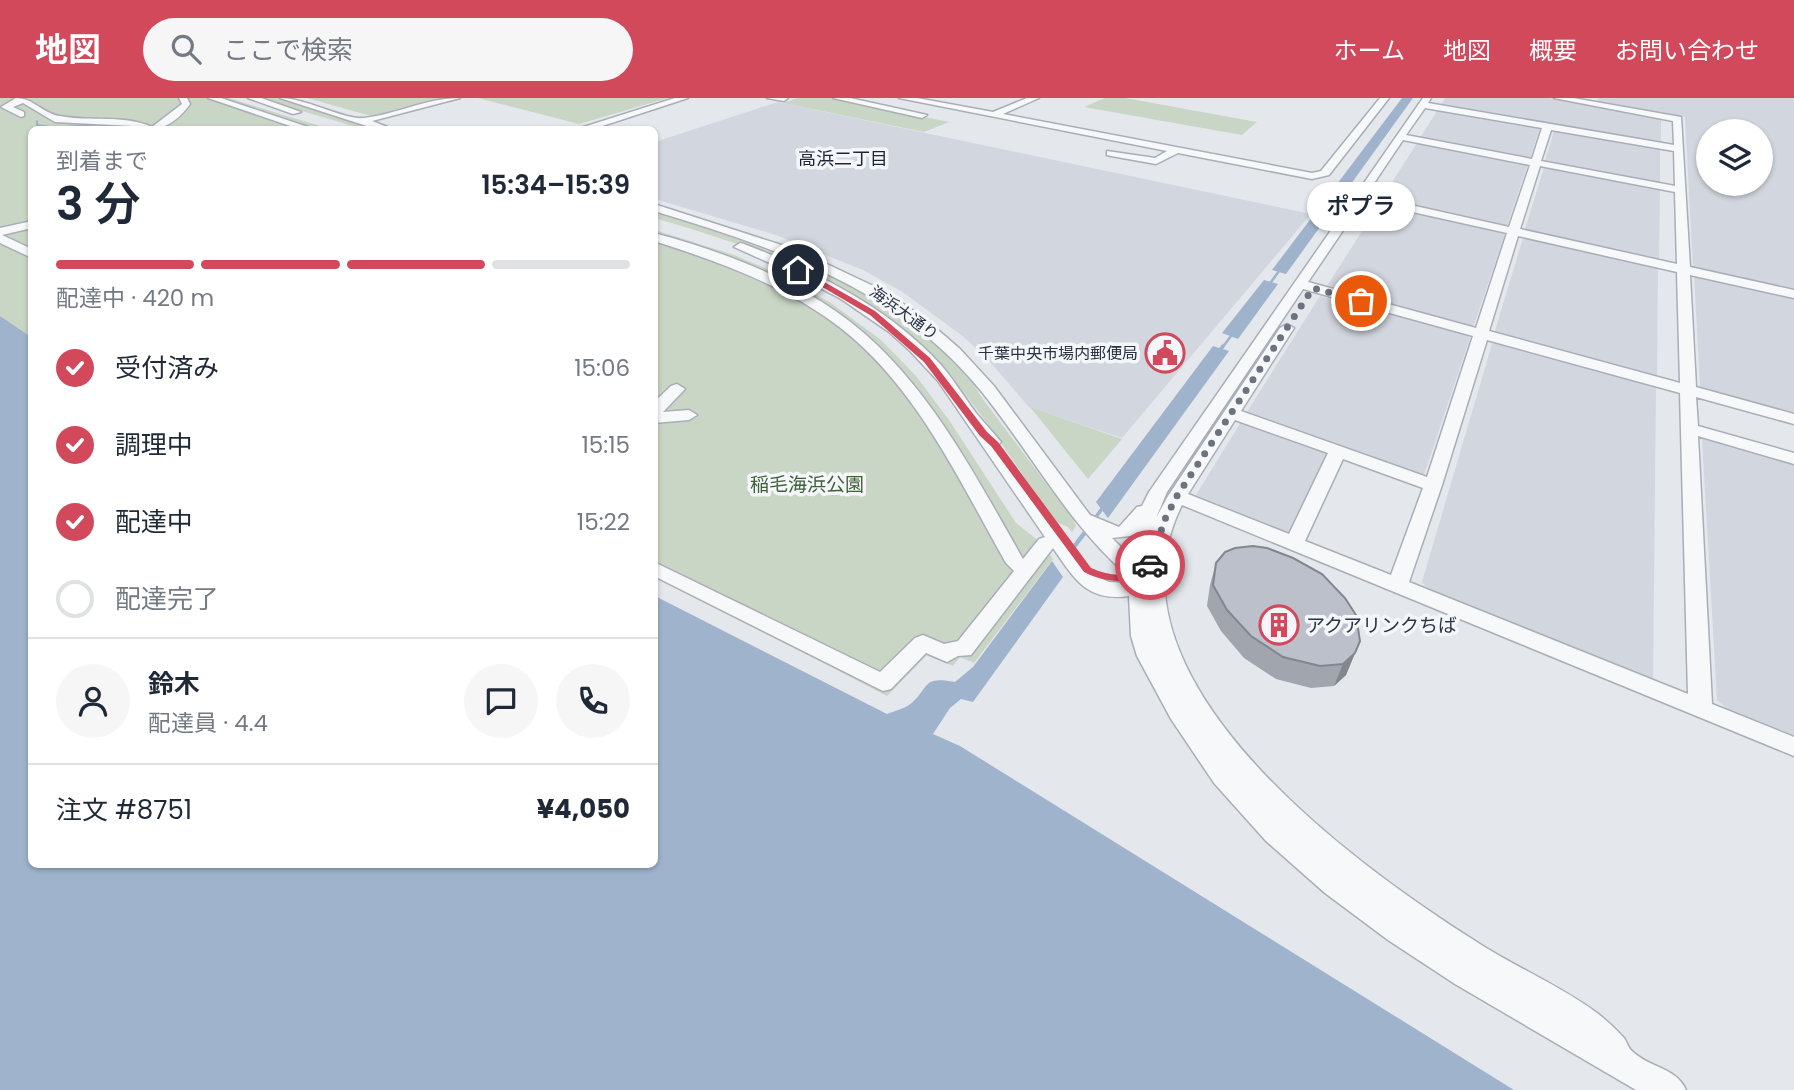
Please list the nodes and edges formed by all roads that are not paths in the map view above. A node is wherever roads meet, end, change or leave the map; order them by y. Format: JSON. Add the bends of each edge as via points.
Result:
{"nodes":[{"id":1,"x":183,"y":98,"type":"edge"},
{"id":2,"x":212,"y":98,"type":"edge"},
{"id":3,"x":252,"y":98,"type":"edge"},
{"id":4,"x":284,"y":98,"type":"edge"},
{"id":5,"x":456,"y":98,"type":"edge"},
{"id":6,"x":684,"y":98,"type":"edge"},
{"id":7,"x":692,"y":98,"type":"edge"},
{"id":8,"x":771,"y":98,"type":"edge"},
{"id":9,"x":784,"y":98,"type":"edge"},
{"id":10,"x":837,"y":98,"type":"edge"},
{"id":11,"x":904,"y":98,"type":"edge"},
{"id":12,"x":1035,"y":98,"type":"edge"},
{"id":13,"x":1376,"y":98,"type":"edge"},
{"id":14,"x":1385,"y":98,"type":"edge"},
{"id":15,"x":1558,"y":98,"type":"edge"},
{"id":16,"x":22,"y":99,"type":"edge"},
{"id":17,"x":1589,"y":100,"type":"edge"},
{"id":18,"x":1430,"y":102,"type":"edge"},
{"id":19,"x":2,"y":107,"type":"edge"},
{"id":20,"x":21,"y":114,"type":"dead end"},
{"id":21,"x":994,"y":115,"type":"junction"},
{"id":22,"x":932,"y":117,"type":"dead end"},
{"id":23,"x":170,"y":120,"type":"junction"},
{"id":24,"x":362,"y":121,"type":"junction"},
{"id":25,"x":135,"y":123,"type":"junction"},
{"id":26,"x":143,"y":126,"type":"edge"},
{"id":27,"x":160,"y":126,"type":"edge"},
{"id":28,"x":300,"y":126,"type":"edge"},
{"id":29,"x":342,"y":126,"type":"edge"},
{"id":30,"x":378,"y":126,"type":"edge"},
{"id":31,"x":591,"y":126,"type":"edge"},
{"id":32,"x":600,"y":126,"type":"edge"},
{"id":33,"x":1547,"y":127,"type":"junction"},
{"id":34,"x":1406,"y":138,"type":"junction"},
{"id":35,"x":1678,"y":149,"type":"junction"},
{"id":36,"x":1096,"y":150,"type":"dead end"},
{"id":37,"x":1175,"y":151,"type":"junction"},
{"id":38,"x":1536,"y":162,"type":"junction"},
{"id":39,"x":1319,"y":174,"type":"junction"},
{"id":40,"x":1681,"y":190,"type":"junction"},
{"id":41,"x":1366,"y":198,"type":"junction"},
{"id":42,"x":658,"y":208,"type":"edge"},
{"id":43,"x":658,"y":221,"type":"edge"},
{"id":44,"x":28,"y":225,"type":"edge"},
{"id":45,"x":1514,"y":231,"type":"junction"},
{"id":46,"x":0,"y":232,"type":"edge"},
{"id":47,"x":0,"y":238,"type":"edge"},
{"id":48,"x":658,"y":238,"type":"edge"},
{"id":49,"x":28,"y":252,"type":"edge"},
{"id":50,"x":1684,"y":269,"type":"junction"},
{"id":51,"x":1307,"y":286,"type":"junction"},
{"id":52,"x":1794,"y":294,"type":"edge"},
{"id":53,"x":1482,"y":334,"type":"junction"},
{"id":54,"x":677,"y":389,"type":"dead end"},
{"id":55,"x":1687,"y":390,"type":"junction"},
{"id":56,"x":658,"y":408,"type":"edge"},
{"id":57,"x":1231,"y":413,"type":"junction"},
{"id":58,"x":689,"y":415,"type":"dead end"},
{"id":59,"x":658,"y":418,"type":"edge"},
{"id":60,"x":1794,"y":419,"type":"edge"},
{"id":61,"x":1688,"y":428,"type":"junction"},
{"id":62,"x":983,"y":434,"type":"junction"},
{"id":63,"x":1339,"y":451,"type":"junction"},
{"id":64,"x":1794,"y":458,"type":"edge"},
{"id":65,"x":1433,"y":485,"type":"junction"},
{"id":66,"x":1177,"y":496,"type":"junction"},
{"id":67,"x":1152,"y":506,"type":"junction"},
{"id":68,"x":1082,"y":516,"type":"junction"},
{"id":69,"x":1046,"y":543,"type":"dead end"},
{"id":70,"x":1294,"y":544,"type":"junction"},
{"id":71,"x":1026,"y":569,"type":"junction"},
{"id":72,"x":658,"y":570,"type":"edge"},
{"id":73,"x":1147,"y":578,"type":"junction"},
{"id":74,"x":1397,"y":586,"type":"junction"},
{"id":75,"x":1111,"y":590,"type":"junction"},
{"id":76,"x":1142,"y":615,"type":"junction"},
{"id":77,"x":1700,"y":708,"type":"junction"},
{"id":78,"x":1794,"y":747,"type":"edge"},
{"id":79,"x":1634,"y":1070,"type":"junction"},
{"id":80,"x":1669,"y":1090,"type":"edge"}],
"edges":[{"from":1,"to":23,"type":"street","via":[[186,104]]},
{"from":2,"to":28,"type":"street"},
{"from":3,"to":29,"type":"street"},
{"from":4,"to":24,"type":"street"},
{"from":5,"to":24,"type":"street"},
{"from":6,"to":31,"type":"street"},
{"from":7,"to":32,"type":"street"},
{"from":8,"to":9,"type":"street"},
{"from":10,"to":22,"type":"street"},
{"from":11,"to":21,"type":"street"},
{"from":12,"to":21,"type":"street"},
{"from":13,"to":39,"type":"street","via":[[1315,172]]},
{"from":14,"to":39,"type":"street","via":[[1325,173]]},
{"from":15,"to":17,"type":"street"},
{"from":16,"to":19,"type":"street"},
{"from":16,"to":25,"type":"street","via":[[55,119]]},
{"from":17,"to":35,"type":"street","via":[[1677,118]]},
{"from":18,"to":33,"type":"street"},
{"from":18,"to":34,"type":"street"},
{"from":19,"to":20,"type":"street"},
{"from":21,"to":37,"type":"street"},
{"from":23,"to":25,"type":"street"},
{"from":23,"to":27,"type":"street"},
{"from":24,"to":30,"type":"street"},
{"from":25,"to":26,"type":"street"},
{"from":33,"to":35,"type":"street"},
{"from":33,"to":38,"type":"street"},
{"from":34,"to":38,"type":"street"},
{"from":34,"to":41,"type":"street"},
{"from":35,"to":40,"type":"street"},
{"from":36,"to":37,"type":"street","via":[[1156,162]]},
{"from":37,"to":39,"type":"street"},
{"from":38,"to":40,"type":"street"},
{"from":38,"to":45,"type":"street"},
{"from":40,"to":50,"type":"street"},
{"from":41,"to":45,"type":"street"},
{"from":41,"to":51,"type":"street"},
{"from":42,"to":68,"type":"street","name":"海浜大通り","via":[[810,258],[909,313],[974,371]]},
{"from":43,"to":62,"type":"street","name":"海浜大通り","via":[[798,270],[864,308],[927,360]]},
{"from":44,"to":46,"type":"street"},
{"from":45,"to":50,"type":"street"},
{"from":45,"to":53,"type":"street"},
{"from":47,"to":49,"type":"street"},
{"from":48,"to":71,"type":"street","via":[[782,285],[869,345],[906,386],[1016,563]]},
{"from":50,"to":52,"type":"street"},
{"from":50,"to":55,"type":"street"},
{"from":51,"to":53,"type":"street"},
{"from":51,"to":57,"type":"street"},
{"from":51,"to":67,"type":"street"},
{"from":53,"to":55,"type":"street"},
{"from":53,"to":65,"type":"street"},
{"from":54,"to":56,"type":"street"},
{"from":55,"to":60,"type":"street"},
{"from":55,"to":61,"type":"street"},
{"from":57,"to":63,"type":"street"},
{"from":57,"to":66,"type":"street"},
{"from":58,"to":59,"type":"street"},
{"from":61,"to":64,"type":"street"},
{"from":61,"to":77,"type":"street"},
{"from":62,"to":73,"type":"street","via":[[1087,570],[1108,578]]},
{"from":62,"to":75,"type":"street","via":[[1080,573],[1094,585]]},
{"from":63,"to":65,"type":"street"},
{"from":63,"to":70,"type":"street"},
{"from":65,"to":74,"type":"street"},
{"from":66,"to":70,"type":"street"},
{"from":66,"to":73,"type":"street","via":[[1163,523]]},
{"from":67,"to":68,"type":"street","via":[[1133,529],[1119,533],[1104,531]]},
{"from":67,"to":73,"type":"street","via":[[1136,564]]},
{"from":68,"to":73,"type":"street","name":"海浜大通り","via":[[1112,552]]},
{"from":69,"to":71,"type":"street"},
{"from":70,"to":74,"type":"street"},
{"from":71,"to":72,"type":"street","via":[[963,650],[954,647],[947,654],[923,643],[883,683]]},
{"from":73,"to":75,"type":"street"},
{"from":73,"to":76,"type":"street"},
{"from":73,"to":79,"type":"street","via":[[1160,629],[1191,700],[1260,784],[1345,865],[1386,897],[1586,1024]]},
{"from":74,"to":77,"type":"street"},
{"from":75,"to":76,"type":"street"},
{"from":76,"to":79,"type":"street","via":[[1142,636],[1150,659],[1190,732],[1232,787],[1294,847],[1435,957]]},
{"from":77,"to":78,"type":"street"},
{"from":79,"to":80,"type":"street"}]}
